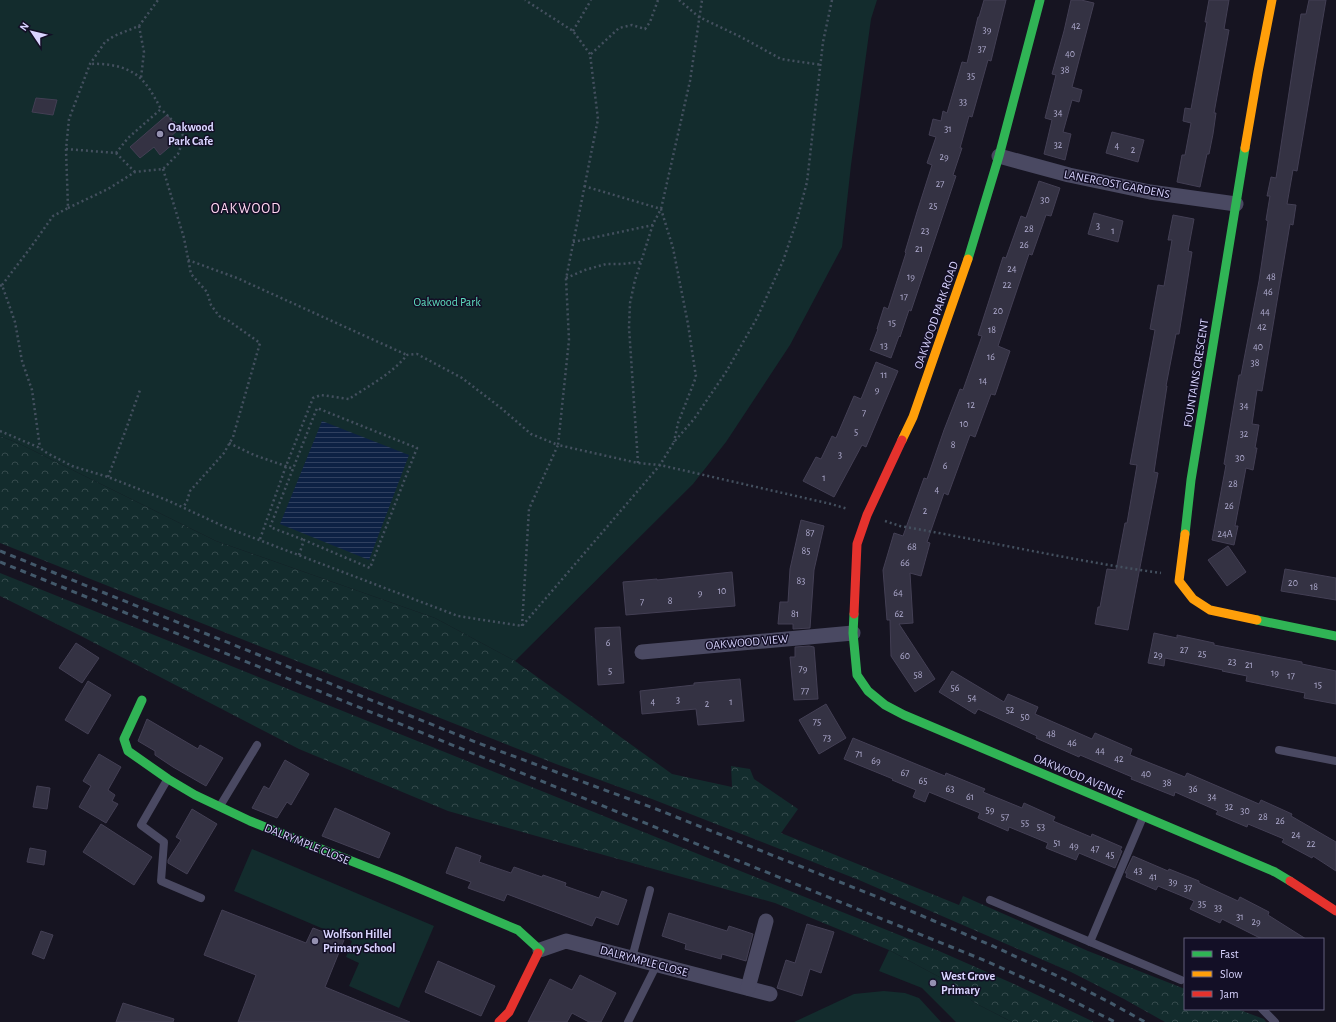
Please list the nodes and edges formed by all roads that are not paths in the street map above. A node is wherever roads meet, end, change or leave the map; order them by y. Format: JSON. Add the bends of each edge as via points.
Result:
{"nodes":[{"id":1,"x":1040,"y":0,"type":"edge"},
{"id":2,"x":1272,"y":0,"type":"edge"},
{"id":3,"x":999,"y":156,"type":"junction"},
{"id":4,"x":1236,"y":204,"type":"junction"},
{"id":5,"x":853,"y":632,"type":"junction"},
{"id":6,"x":1336,"y":636,"type":"edge"},
{"id":7,"x":642,"y":652,"type":"dead end"},
{"id":8,"x":142,"y":700,"type":"dead end"},
{"id":9,"x":257,"y":746,"type":"dead end"},
{"id":10,"x":1279,"y":750,"type":"dead end"},
{"id":11,"x":1336,"y":760,"type":"edge"},
{"id":12,"x":168,"y":779,"type":"junction"},
{"id":13,"x":220,"y":807,"type":"junction"},
{"id":14,"x":1143,"y":816,"type":"junction"},
{"id":15,"x":650,"y":890,"type":"dead end"},
{"id":16,"x":201,"y":898,"type":"dead end"},
{"id":17,"x":990,"y":900,"type":"dead end"},
{"id":18,"x":1336,"y":911,"type":"edge"},
{"id":19,"x":766,"y":921,"type":"dead end"},
{"id":20,"x":1090,"y":942,"type":"junction"},
{"id":21,"x":540,"y":950,"type":"junction"},
{"id":22,"x":632,"y":958,"type":"junction"},
{"id":23,"x":657,"y":964,"type":"junction"},
{"id":24,"x":1181,"y":980,"type":"dead end"},
{"id":25,"x":748,"y":988,"type":"junction"},
{"id":26,"x":770,"y":994,"type":"dead end"},
{"id":27,"x":1263,"y":1010,"type":"edge"},
{"id":28,"x":498,"y":1022,"type":"edge"},
{"id":29,"x":628,"y":1022,"type":"edge"},
{"id":30,"x":1275,"y":1022,"type":"edge"}],
"edges":[{"from":1,"to":3,"type":"street","name":"OAKWOOD PARK ROAD"},
{"from":2,"to":4,"type":"street","name":"FOUNTAINS CRESCENT"},
{"from":3,"to":4,"type":"street","name":"LANERCOST GARDENS","via":[[1069,175],[1150,192]]},
{"from":3,"to":5,"type":"street","name":"OAKWOOD PARK ROAD","via":[[968,258],[913,417],[867,515],[857,544]]},
{"from":4,"to":6,"type":"street","name":"FOUNTAINS CRESCENT","via":[[1191,480],[1179,581],[1193,599],[1210,610]]},
{"from":5,"to":7,"type":"street","name":"OAKWOOD VIEW"},
{"from":5,"to":14,"type":"street","name":"OAKWOOD AVENUE","via":[[857,675],[868,691],[885,704],[931,727]]},
{"from":8,"to":12,"type":"street","name":"DALRYMPLE CLOSE","via":[[124,739],[128,751]]},
{"from":9,"to":13,"type":"lane"},
{"from":10,"to":11,"type":"lane"},
{"from":12,"to":13,"type":"street","name":"DALRYMPLE CLOSE"},
{"from":12,"to":16,"type":"lane","via":[[142,825],[164,842],[161,880]]},
{"from":13,"to":21,"type":"street","name":"DALRYMPLE CLOSE","via":[[518,930]]},
{"from":14,"to":18,"type":"street","name":"OAKWOOD AVENUE","via":[[1275,872]]},
{"from":14,"to":20,"type":"lane"},
{"from":15,"to":22,"type":"lane"},
{"from":17,"to":20,"type":"lane"},
{"from":19,"to":25,"type":"street"},
{"from":20,"to":24,"type":"lane"},
{"from":21,"to":22,"type":"street","name":"DALRYMPLE CLOSE","via":[[566,941]]},
{"from":21,"to":28,"type":"street","via":[[509,1012]]},
{"from":22,"to":23,"type":"street","name":"DALRYMPLE CLOSE"},
{"from":23,"to":25,"type":"street","name":"DALRYMPLE CLOSE"},
{"from":23,"to":29,"type":"lane"},
{"from":25,"to":26,"type":"street","name":"DALRYMPLE CLOSE"},
{"from":27,"to":30,"type":"lane"}]}
